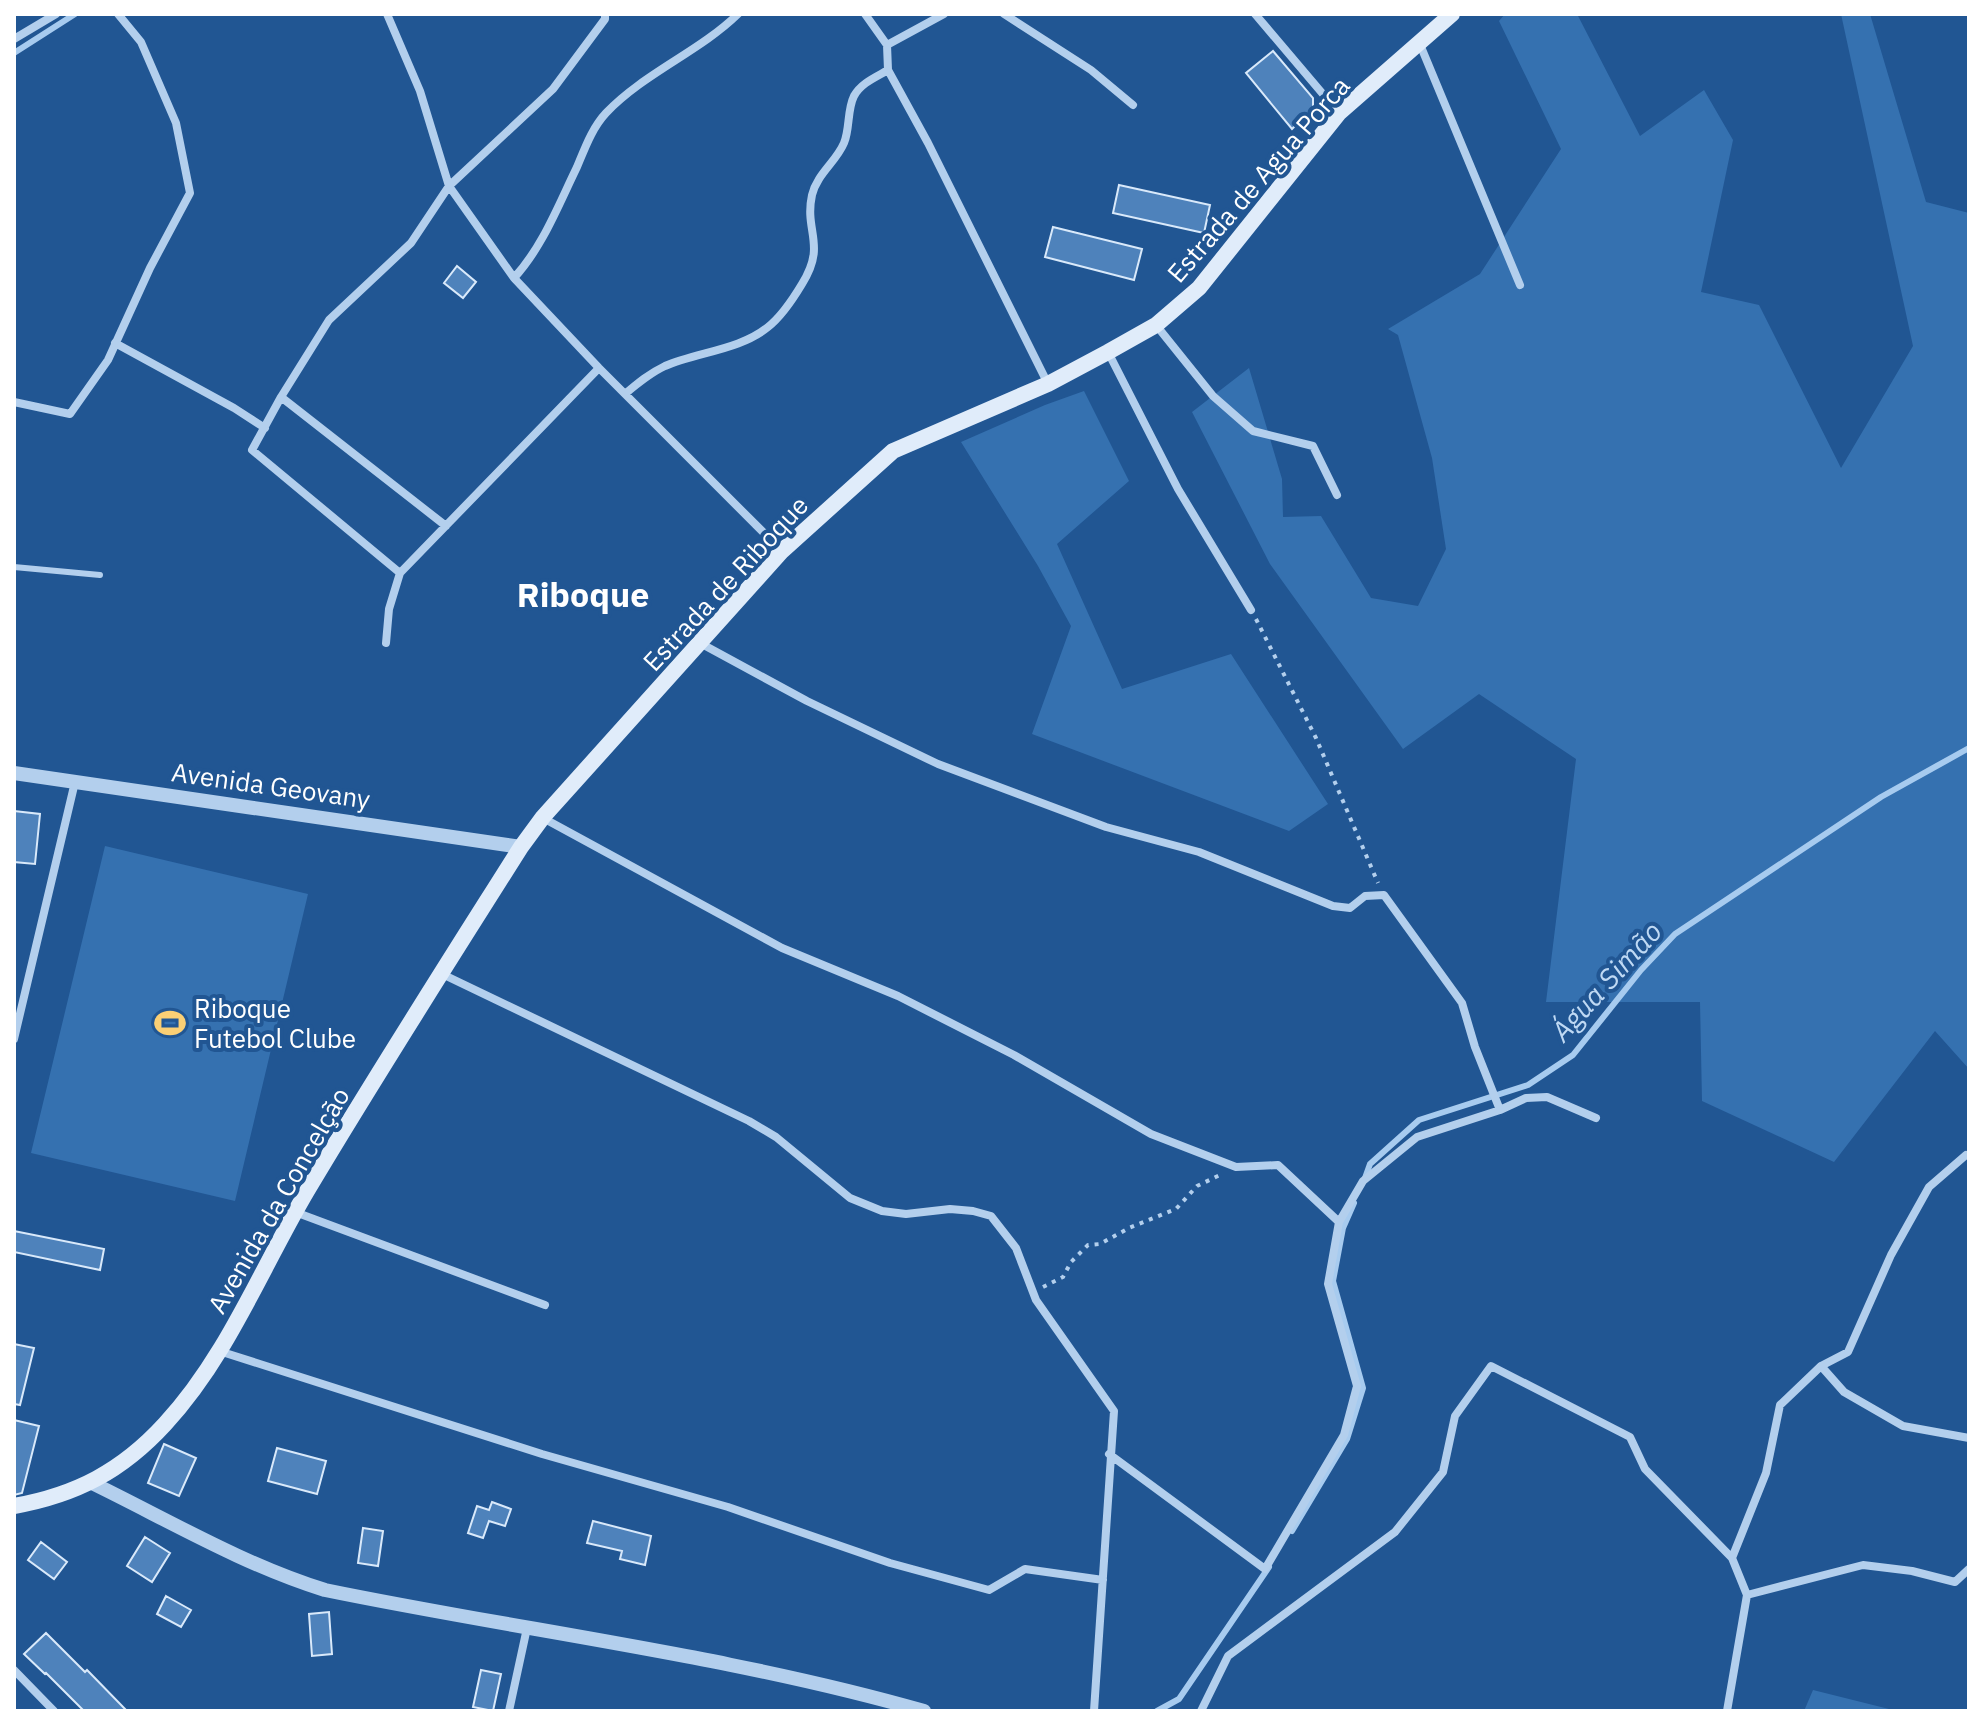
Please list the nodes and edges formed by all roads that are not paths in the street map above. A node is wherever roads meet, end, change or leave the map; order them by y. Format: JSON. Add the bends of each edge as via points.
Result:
{"nodes":[{"id":1,"x":56,"y":14,"type":"edge"},
{"id":2,"x":118,"y":14,"type":"edge"},
{"id":3,"x":387,"y":14,"type":"edge"},
{"id":4,"x":605,"y":14,"type":"edge"},
{"id":5,"x":738,"y":14,"type":"edge"},
{"id":6,"x":865,"y":14,"type":"edge"},
{"id":7,"x":944,"y":14,"type":"edge"},
{"id":8,"x":1004,"y":14,"type":"edge"},
{"id":9,"x":1255,"y":14,"type":"edge"},
{"id":10,"x":1452,"y":14,"type":"edge"},
{"id":11,"x":14,"y":39,"type":"edge"},
{"id":12,"x":1419,"y":42,"type":"junction"},
{"id":13,"x":887,"y":45,"type":"junction"},
{"id":14,"x":888,"y":70,"type":"junction"},
{"id":15,"x":1133,"y":105,"type":"dead end"},
{"id":16,"x":1339,"y":113,"type":"junction"},
{"id":17,"x":449,"y":186,"type":"junction"},
{"id":18,"x":514,"y":278,"type":"junction"},
{"id":19,"x":1520,"y":285,"type":"dead end"},
{"id":20,"x":1156,"y":325,"type":"junction"},
{"id":21,"x":115,"y":343,"type":"junction"},
{"id":22,"x":1108,"y":352,"type":"junction"},
{"id":23,"x":599,"y":368,"type":"junction"},
{"id":24,"x":1048,"y":384,"type":"junction"},
{"id":25,"x":625,"y":394,"type":"junction"},
{"id":26,"x":281,"y":397,"type":"junction"},
{"id":27,"x":14,"y":402,"type":"edge"},
{"id":28,"x":265,"y":428,"type":"junction"},
{"id":29,"x":1337,"y":495,"type":"dead end"},
{"id":30,"x":446,"y":526,"type":"junction"},
{"id":31,"x":782,"y":551,"type":"junction"},
{"id":32,"x":14,"y":567,"type":"edge"},
{"id":33,"x":400,"y":573,"type":"junction"},
{"id":34,"x":100,"y":575,"type":"dead end"},
{"id":35,"x":1251,"y":610,"type":"road end"},
{"id":36,"x":699,"y":642,"type":"junction"},
{"id":37,"x":386,"y":643,"type":"dead end"},
{"id":38,"x":14,"y":773,"type":"edge"},
{"id":39,"x":76,"y":781,"type":"junction"},
{"id":40,"x":543,"y":817,"type":"junction"},
{"id":41,"x":521,"y":847,"type":"junction"},
{"id":42,"x":441,"y":973,"type":"junction"},
{"id":43,"x":14,"y":1039,"type":"edge"},
{"id":44,"x":1500,"y":1110,"type":"junction"},
{"id":45,"x":1596,"y":1118,"type":"dead end"},
{"id":46,"x":1966,"y":1155,"type":"dead end"},
{"id":47,"x":295,"y":1212,"type":"junction"},
{"id":48,"x":1339,"y":1222,"type":"junction"},
{"id":49,"x":545,"y":1305,"type":"dead end"},
{"id":50,"x":219,"y":1351,"type":"junction"},
{"id":51,"x":1821,"y":1366,"type":"junction"},
{"id":52,"x":1969,"y":1438,"type":"edge"},
{"id":53,"x":1109,"y":1454,"type":"junction"},
{"id":54,"x":92,"y":1483,"type":"junction"},
{"id":55,"x":14,"y":1506,"type":"edge"},
{"id":56,"x":1732,"y":1558,"type":"junction"},
{"id":57,"x":1969,"y":1569,"type":"edge"},
{"id":58,"x":1103,"y":1580,"type":"junction"},
{"id":59,"x":1747,"y":1595,"type":"junction"},
{"id":60,"x":527,"y":1628,"type":"junction"},
{"id":61,"x":14,"y":1670,"type":"edge"},
{"id":62,"x":54,"y":1711,"type":"edge"},
{"id":63,"x":509,"y":1711,"type":"edge"},
{"id":64,"x":924,"y":1711,"type":"edge"},
{"id":65,"x":1094,"y":1711,"type":"edge"},
{"id":66,"x":1201,"y":1711,"type":"edge"},
{"id":67,"x":1727,"y":1711,"type":"edge"}],
"edges":[{"from":1,"to":11,"type":"street"},
{"from":2,"to":21,"type":"street","via":[[141,42],[176,123],[190,193]]},
{"from":3,"to":17,"type":"street","via":[[420,91]]},
{"from":4,"to":17,"type":"street","via":[[553,89]]},
{"from":5,"to":18,"type":"street","via":[[606,113],[537,251]]},
{"from":6,"to":13,"type":"street"},
{"from":7,"to":13,"type":"street"},
{"from":8,"to":15,"type":"street","via":[[1091,70]]},
{"from":9,"to":16,"type":"street"},
{"from":10,"to":12,"type":"main road","name":"Estrada de Agua Porca"},
{"from":12,"to":16,"type":"main road","name":"Estrada de Agua Porca"},
{"from":12,"to":19,"type":"street"},
{"from":13,"to":14,"type":"street"},
{"from":14,"to":24,"type":"street"},
{"from":14,"to":25,"type":"street","via":[[862,85],[853,97],[846,139],[816,182],[812,266],[782,313],[751,337],[653,372]]},
{"from":16,"to":20,"type":"main road","name":"Estrada de Agua Porca","via":[[1199,288]]},
{"from":17,"to":18,"type":"street"},
{"from":17,"to":26,"type":"street","via":[[411,243],[329,320]]},
{"from":18,"to":23,"type":"street"},
{"from":20,"to":22,"type":"main road","name":"Estrada de Agua Porca"},
{"from":20,"to":29,"type":"street","via":[[1213,396],[1253,431],[1313,446]]},
{"from":21,"to":27,"type":"street","via":[[70,414]]},
{"from":21,"to":28,"type":"street"},
{"from":22,"to":24,"type":"main road","name":"Estrada de Agua Porca"},
{"from":22,"to":35,"type":"street","via":[[1178,489]]},
{"from":23,"to":25,"type":"street"},
{"from":23,"to":30,"type":"street"},
{"from":24,"to":31,"type":"main road","name":"Estrada de Riboque","via":[[893,451]]},
{"from":25,"to":31,"type":"street"},
{"from":26,"to":28,"type":"street"},
{"from":26,"to":30,"type":"street"},
{"from":28,"to":33,"type":"street","via":[[252,450]]},
{"from":30,"to":33,"type":"street"},
{"from":31,"to":36,"type":"main road","name":"Estrada de Riboque"},
{"from":32,"to":34,"type":"lane"},
{"from":33,"to":37,"type":"street"},
{"from":36,"to":40,"type":"main road","name":"Estrada de Riboque"},
{"from":36,"to":44,"type":"street","via":[[938,764],[1092,821],[1199,852],[1333,906],[1350,908],[1365,896],[1384,895],[1462,1003]]},
{"from":38,"to":39,"type":"street","name":"Avenida Geovany"},
{"from":39,"to":41,"type":"street","name":"Avenida Geovany"},
{"from":39,"to":43,"type":"street"},
{"from":40,"to":41,"type":"main road","name":"Estrada de Riboque"},
{"from":40,"to":48,"type":"street","via":[[782,948],[898,996],[1014,1055],[1151,1134],[1236,1167],[1278,1165]]},
{"from":41,"to":42,"type":"main road","name":"Avenida da Concelção"},
{"from":42,"to":47,"type":"main road","name":"Avenida da Concelção"},
{"from":42,"to":53,"type":"street","via":[[749,1121],[850,1198],[882,1211],[950,1209],[991,1216],[1016,1248],[1036,1300],[1114,1411]]},
{"from":44,"to":45,"type":"street","via":[[1526,1098],[1547,1097]]},
{"from":44,"to":48,"type":"street","via":[[1417,1137],[1363,1181]]},
{"from":46,"to":51,"type":"street","via":[[1929,1187],[1891,1255],[1848,1352]]},
{"from":47,"to":49,"type":"street"},
{"from":47,"to":50,"type":"main road","name":"Avenida da Concelção"},
{"from":48,"to":53,"type":"street","via":[[1328,1284],[1357,1386],[1344,1435],[1265,1569]]},
{"from":50,"to":54,"type":"main road","name":"Avenida da Concelção","via":[[165,1425]]},
{"from":50,"to":58,"type":"street","via":[[989,1590],[1025,1569]]},
{"from":51,"to":52,"type":"street","via":[[1844,1392],[1903,1426]]},
{"from":51,"to":56,"type":"street","via":[[1780,1405],[1766,1473]]},
{"from":53,"to":58,"type":"street"},
{"from":54,"to":55,"type":"main road","name":"Avenida da Concelção"},
{"from":54,"to":60,"type":"street","via":[[290,1579],[370,1600]]},
{"from":56,"to":59,"type":"street"},
{"from":56,"to":66,"type":"street","via":[[1645,1469],[1630,1437],[1491,1366],[1455,1416],[1443,1472],[1395,1532],[1228,1656]]},
{"from":57,"to":59,"type":"street","via":[[1955,1582],[1863,1565]]},
{"from":58,"to":65,"type":"street"},
{"from":59,"to":67,"type":"street"},
{"from":60,"to":63,"type":"street"},
{"from":60,"to":64,"type":"street","via":[[750,1668]]},
{"from":61,"to":62,"type":"street"}]}
